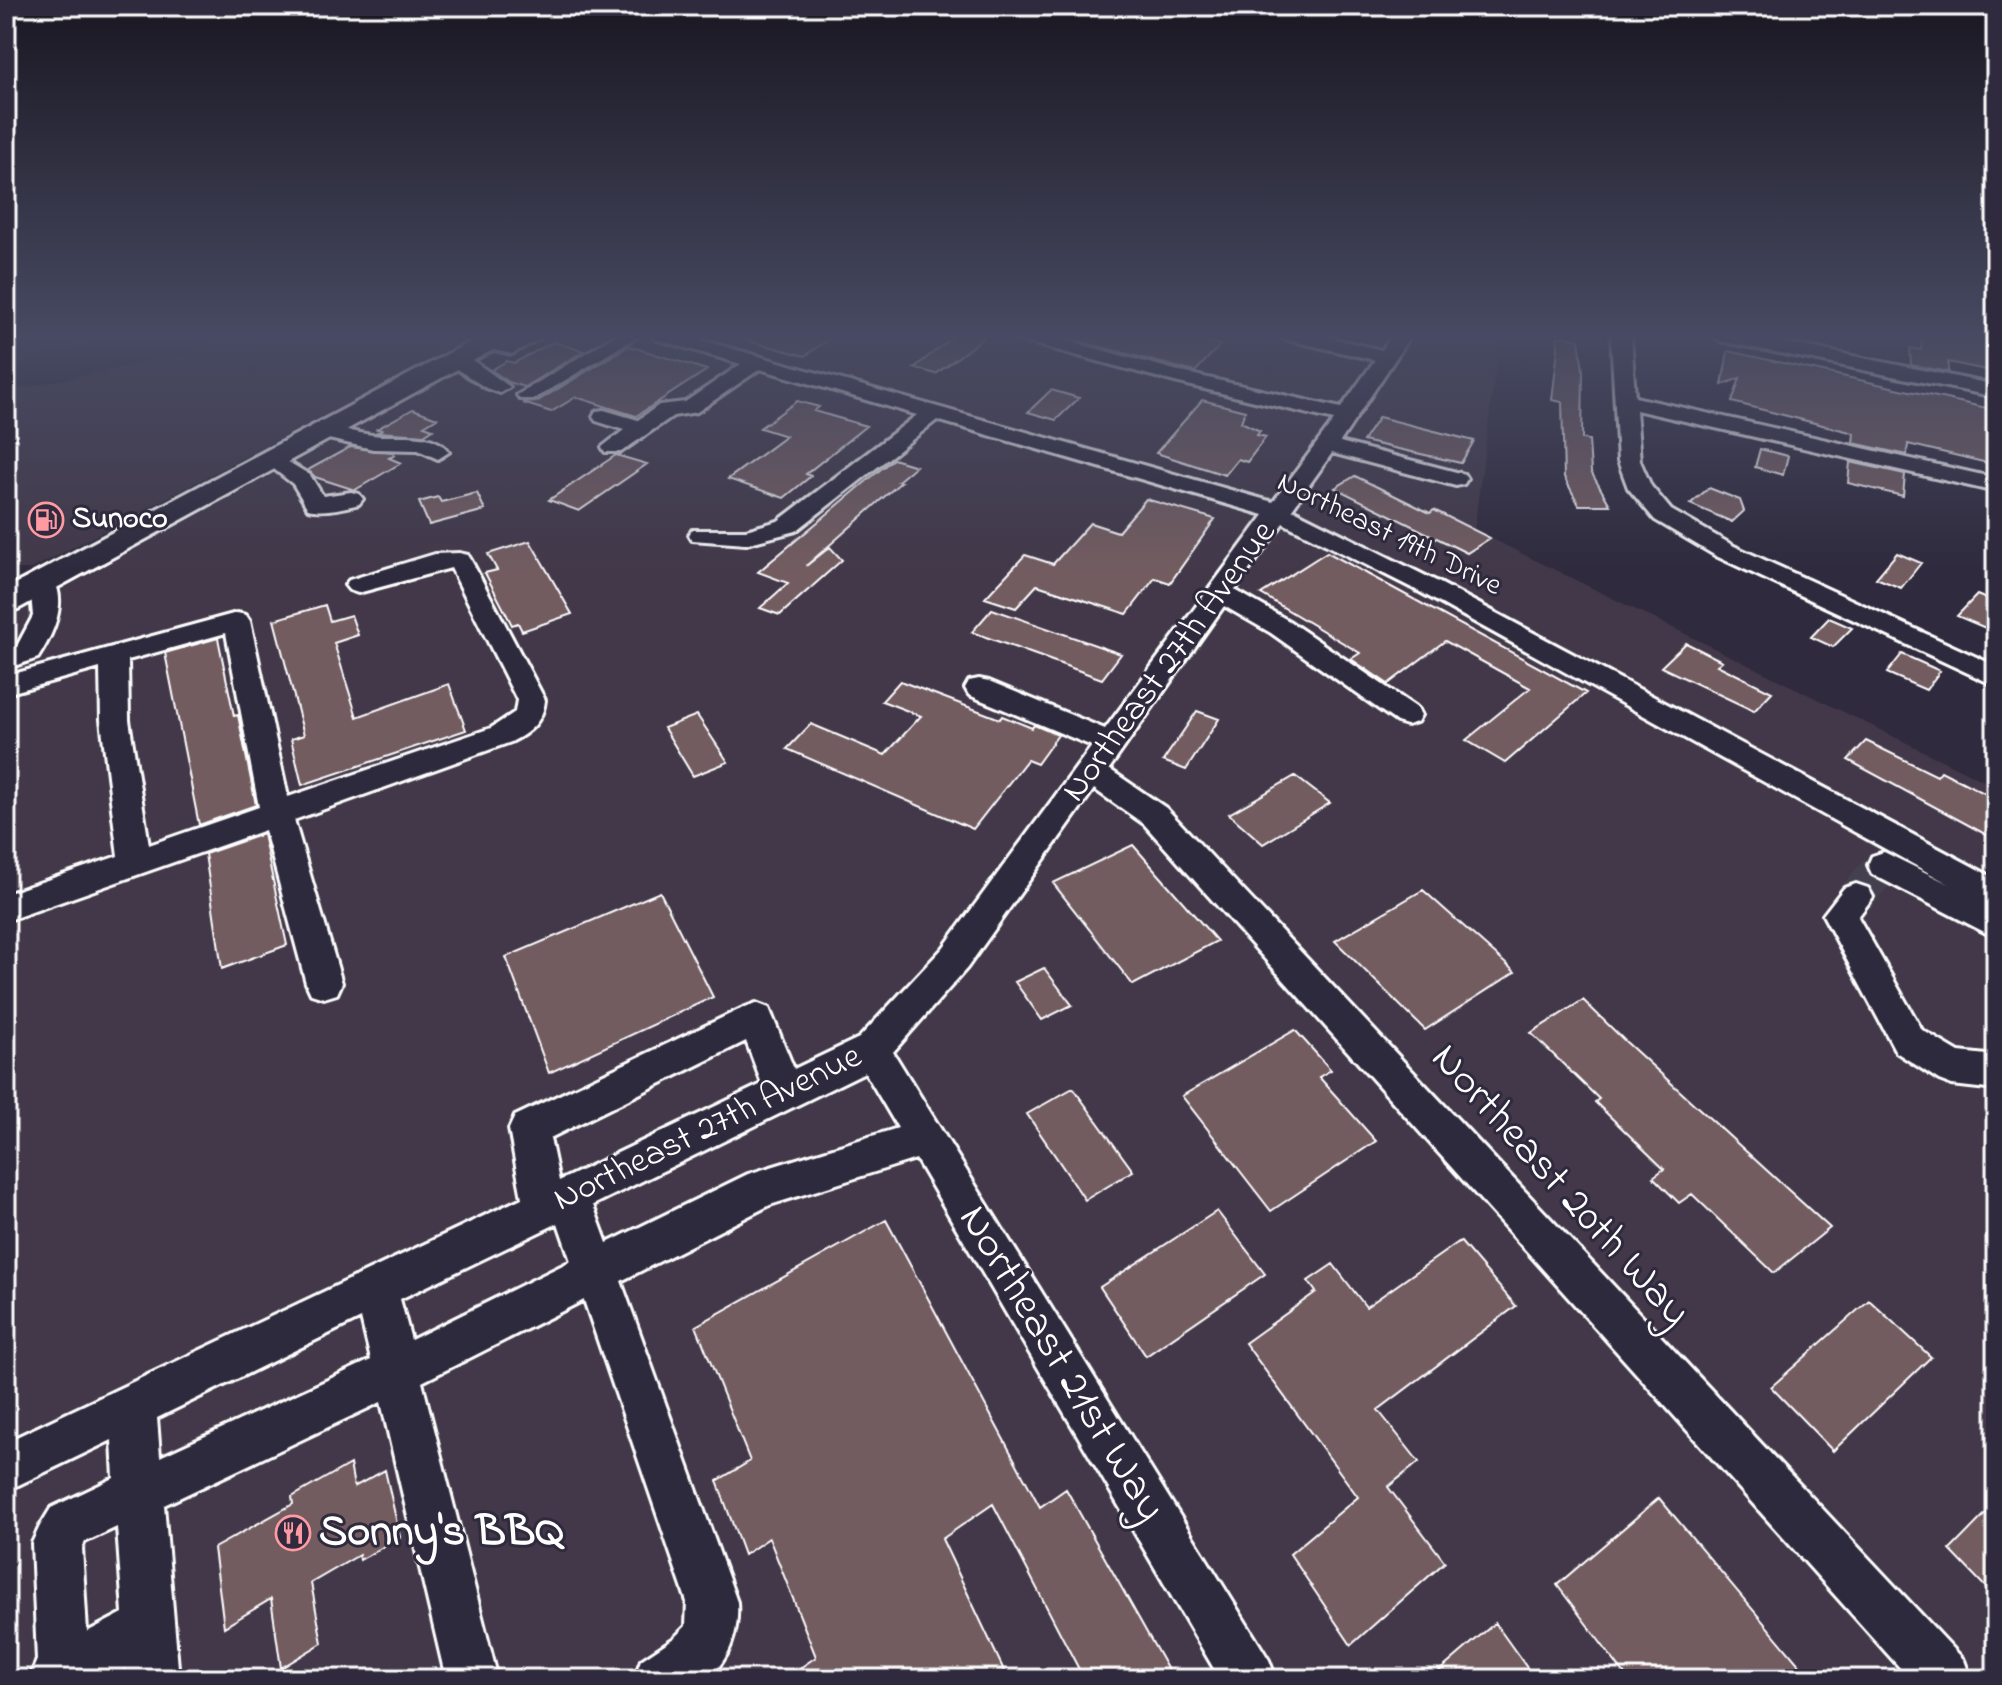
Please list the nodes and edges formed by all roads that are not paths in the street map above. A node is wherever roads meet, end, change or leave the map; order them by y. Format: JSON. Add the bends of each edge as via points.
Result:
{"nodes":[{"id":1,"x":356,"y":414,"type":"edge"},
{"id":2,"x":662,"y":414,"type":"edge"},
{"id":3,"x":932,"y":414,"type":"edge"},
{"id":4,"x":935,"y":414,"type":"edge"},
{"id":5,"x":1288,"y":414,"type":"edge"},
{"id":6,"x":1347,"y":414,"type":"edge"},
{"id":7,"x":1625,"y":414,"type":"edge"},
{"id":8,"x":1680,"y":414,"type":"edge"},
{"id":9,"x":604,"y":416,"type":"dead end"},
{"id":10,"x":640,"y":428,"type":"junction"},
{"id":11,"x":1336,"y":430,"type":"junction"},
{"id":12,"x":323,"y":431,"type":"junction"},
{"id":13,"x":613,"y":447,"type":"dead end"},
{"id":14,"x":438,"y":452,"type":"dead end"},
{"id":15,"x":272,"y":459,"type":"junction"},
{"id":16,"x":1456,"y":479,"type":"dead end"},
{"id":17,"x":1996,"y":485,"type":"edge"},
{"id":18,"x":351,"y":499,"type":"dead end"},
{"id":19,"x":1267,"y":525,"type":"junction"},
{"id":20,"x":701,"y":535,"type":"dead end"},
{"id":21,"x":43,"y":582,"type":"junction"},
{"id":22,"x":358,"y":585,"type":"dead end"},
{"id":23,"x":1229,"y":597,"type":"junction"},
{"id":24,"x":6,"y":602,"type":"edge"},
{"id":25,"x":114,"y":655,"type":"junction"},
{"id":26,"x":17,"y":669,"type":"edge"},
{"id":27,"x":1996,"y":677,"type":"edge"},
{"id":28,"x":979,"y":688,"type":"dead end"},
{"id":29,"x":1407,"y":715,"type":"dead end"},
{"id":30,"x":1102,"y":758,"type":"junction"},
{"id":31,"x":276,"y":813,"type":"junction"},
{"id":32,"x":135,"y":862,"type":"junction"},
{"id":33,"x":1880,"y":869,"type":"junction"},
{"id":34,"x":1996,"y":894,"type":"edge"},
{"id":35,"x":6,"y":908,"type":"edge"},
{"id":36,"x":1996,"y":924,"type":"edge"},
{"id":37,"x":324,"y":983,"type":"dead end"},
{"id":38,"x":872,"y":1050,"type":"junction"},
{"id":39,"x":1996,"y":1073,"type":"edge"},
{"id":40,"x":784,"y":1093,"type":"junction"},
{"id":41,"x":926,"y":1138,"type":"junction"},
{"id":42,"x":557,"y":1203,"type":"junction"},
{"id":43,"x":596,"y":1272,"type":"junction"},
{"id":44,"x":376,"y":1289,"type":"junction"},
{"id":45,"x":397,"y":1371,"type":"junction"},
{"id":46,"x":133,"y":1406,"type":"junction"},
{"id":47,"x":6,"y":1467,"type":"edge"},
{"id":48,"x":140,"y":1490,"type":"junction"},
{"id":49,"x":148,"y":1627,"type":"junction"},
{"id":50,"x":61,"y":1677,"type":"edge"},
{"id":51,"x":153,"y":1679,"type":"edge"},
{"id":52,"x":472,"y":1679,"type":"edge"},
{"id":53,"x":660,"y":1679,"type":"edge"},
{"id":54,"x":1250,"y":1679,"type":"edge"},
{"id":55,"x":1945,"y":1679,"type":"edge"}],
"edges":[{"from":1,"to":12,"type":"main road"},
{"from":2,"to":10,"type":"street"},
{"from":3,"to":20,"type":"street","via":[[787,526],[746,537]]},
{"from":4,"to":19,"type":"street","name":"Northeast 19th Drive"},
{"from":5,"to":11,"type":"street"},
{"from":6,"to":11,"type":"street","name":"Northeast 27th Avenue"},
{"from":7,"to":27,"type":"street","via":[[1629,461],[1640,488],[1663,515],[1725,551]]},
{"from":8,"to":17,"type":"street"},
{"from":9,"to":10,"type":"street"},
{"from":10,"to":13,"type":"street"},
{"from":11,"to":16,"type":"street"},
{"from":11,"to":19,"type":"street","name":"Northeast 27th Avenue"},
{"from":12,"to":14,"type":"street","via":[[373,442],[423,444]]},
{"from":12,"to":15,"type":"main road"},
{"from":15,"to":18,"type":"street","via":[[302,480],[316,504]]},
{"from":15,"to":21,"type":"main road"},
{"from":19,"to":23,"type":"street","name":"Northeast 27th Avenue"},
{"from":19,"to":33,"type":"street","name":"Northeast 19th Drive","via":[[1429,587]]},
{"from":21,"to":24,"type":"main road"},
{"from":21,"to":26,"type":"street","via":[[46,616]]},
{"from":22,"to":31,"type":"street","via":[[459,560],[531,700],[531,712],[501,735]]},
{"from":23,"to":29,"type":"street"},
{"from":23,"to":30,"type":"street","name":"Northeast 27th Avenue"},
{"from":25,"to":26,"type":"street"},
{"from":25,"to":31,"type":"street","via":[[237,621]]},
{"from":25,"to":32,"type":"street","via":[[115,720]]},
{"from":28,"to":30,"type":"street","name":"Northeast 20th Way"},
{"from":30,"to":38,"type":"street","name":"Northeast 27th Avenue","via":[[955,958]]},
{"from":30,"to":55,"type":"street","name":"Northeast 20th Way"},
{"from":31,"to":32,"type":"street"},
{"from":31,"to":37,"type":"street"},
{"from":32,"to":35,"type":"street"},
{"from":33,"to":34,"type":"street","name":"Northeast 19th Drive"},
{"from":33,"to":36,"type":"street"},
{"from":33,"to":39,"type":"street","via":[[1840,915],[1909,1041],[1952,1068]]},
{"from":38,"to":40,"type":"street","name":"Northeast 27th Avenue"},
{"from":38,"to":41,"type":"street","name":"Northeast 21st Way"},
{"from":40,"to":42,"type":"street","name":"Northeast 27th Avenue"},
{"from":40,"to":42,"type":"street","via":[[756,1019],[529,1129]]},
{"from":41,"to":43,"type":"street","via":[[762,1188]]},
{"from":41,"to":54,"type":"street","name":"Northeast 21st Way"},
{"from":42,"to":43,"type":"street"},
{"from":42,"to":44,"type":"street","name":"Northeast 27th Avenue"},
{"from":43,"to":45,"type":"street"},
{"from":43,"to":53,"type":"street","via":[[712,1602],[710,1637],[698,1653]]},
{"from":44,"to":45,"type":"street"},
{"from":44,"to":46,"type":"street","name":"Northeast 27th Avenue"},
{"from":45,"to":48,"type":"street"},
{"from":45,"to":52,"type":"street"},
{"from":46,"to":47,"type":"street","name":"Northeast 27th Avenue"},
{"from":46,"to":48,"type":"street"},
{"from":48,"to":49,"type":"street"},
{"from":48,"to":50,"type":"street","via":[[68,1525],[60,1534]]},
{"from":49,"to":50,"type":"street"},
{"from":49,"to":51,"type":"street"}]}
